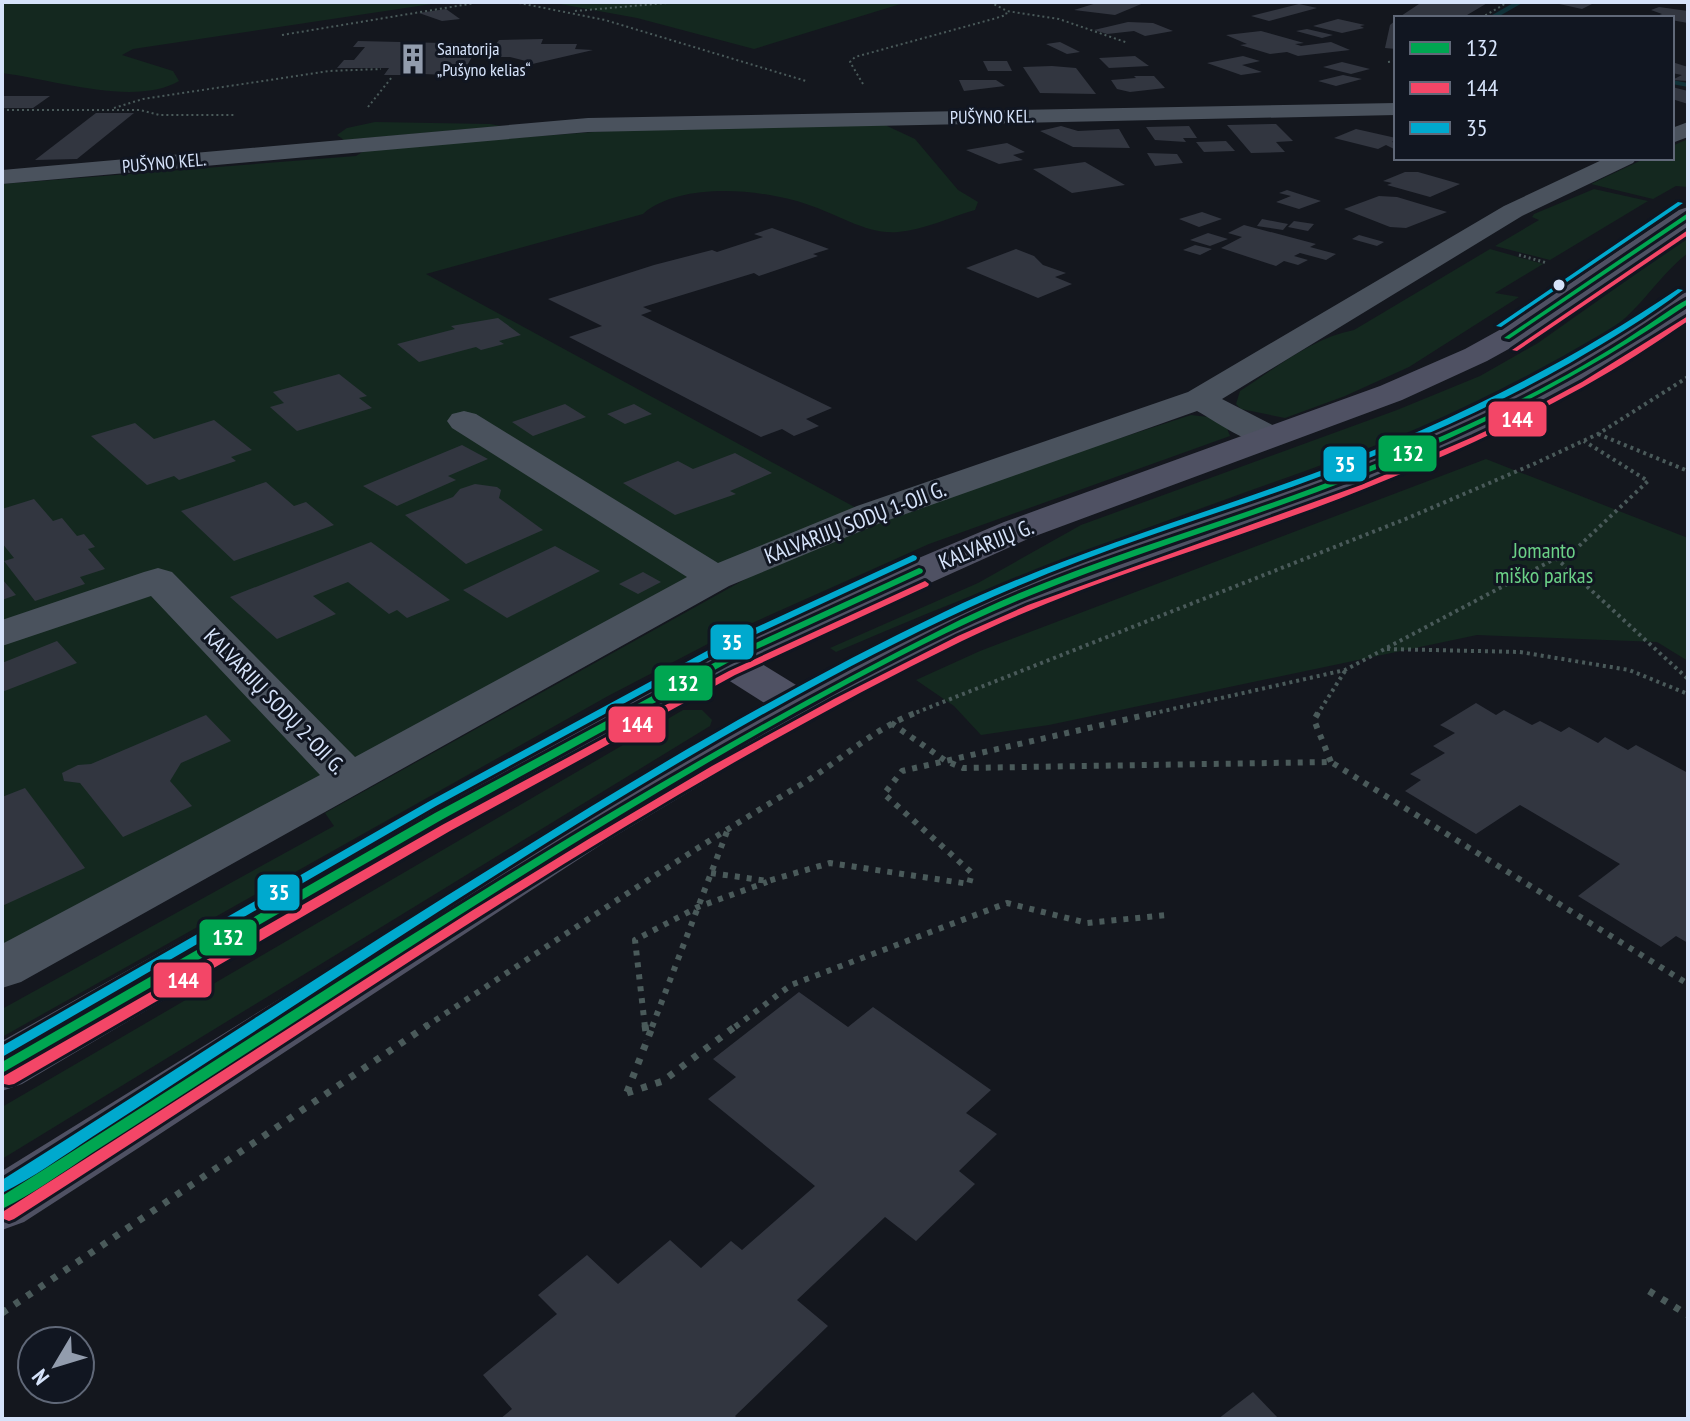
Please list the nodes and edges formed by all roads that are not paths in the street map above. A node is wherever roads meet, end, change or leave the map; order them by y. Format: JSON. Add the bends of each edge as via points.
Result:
{"nodes":[{"id":1,"x":1394,"y":109,"type":"edge"},
{"id":2,"x":361,"y":116,"type":"road end"},
{"id":3,"x":406,"y":118,"type":"dead end"},
{"id":4,"x":588,"y":125,"type":"junction"},
{"id":5,"x":326,"y":150,"type":"junction"},
{"id":6,"x":1621,"y":160,"type":"edge"},
{"id":7,"x":2,"y":177,"type":"edge"},
{"id":8,"x":1688,"y":215,"type":"edge"},
{"id":9,"x":1688,"y":301,"type":"edge"},
{"id":10,"x":1199,"y":399,"type":"junction"},
{"id":11,"x":464,"y":421,"type":"dead end"},
{"id":12,"x":1270,"y":437,"type":"junction"},
{"id":13,"x":715,"y":578,"type":"junction"},
{"id":14,"x":2,"y":634,"type":"edge"},
{"id":15,"x":726,"y":660,"type":"junction"},
{"id":16,"x":800,"y":706,"type":"junction"},
{"id":17,"x":350,"y":779,"type":"junction"},
{"id":18,"x":2,"y":968,"type":"edge"},
{"id":19,"x":2,"y":1068,"type":"edge"},
{"id":20,"x":2,"y":1203,"type":"edge"}],
"edges":[{"from":1,"to":4,"type":"street","name":"PUŠYNO KEL."},
{"from":2,"to":5,"type":"street","via":[[352,116],[327,135]]},
{"from":3,"to":4,"type":"street","name":"PUŠYNO KEL."},
{"from":4,"to":5,"type":"street","name":"PUŠYNO KEL."},
{"from":5,"to":7,"type":"street","name":"PUŠYNO KEL."},
{"from":6,"to":10,"type":"street","name":"KALVARIJŲ SODŲ 1-OJI G.","via":[[1513,211]]},
{"from":8,"to":12,"type":"main road","name":"KALVARIJŲ G.","via":[[1476,355]]},
{"from":9,"to":16,"type":"main road","via":[[1515,410],[1349,477],[1059,581],[958,624]]},
{"from":10,"to":12,"type":"street"},
{"from":10,"to":13,"type":"street","name":"KALVARIJŲ SODŲ 1-OJI G.","via":[[870,514]]},
{"from":11,"to":13,"type":"street"},
{"from":12,"to":15,"type":"main road","name":"KALVARIJŲ G.","via":[[1004,535]]},
{"from":13,"to":17,"type":"street","name":"KALVARIJŲ SODŲ 2-OJI G."},
{"from":14,"to":17,"type":"street","name":"KALVARIJŲ SODŲ 2-OJI G.","via":[[158,580]]},
{"from":15,"to":16,"type":"main road"},
{"from":15,"to":19,"type":"main road","name":"KALVARIJŲ G.","via":[[439,816]]},
{"from":16,"to":20,"type":"main road","via":[[522,872]]},
{"from":17,"to":18,"type":"street"}]}
